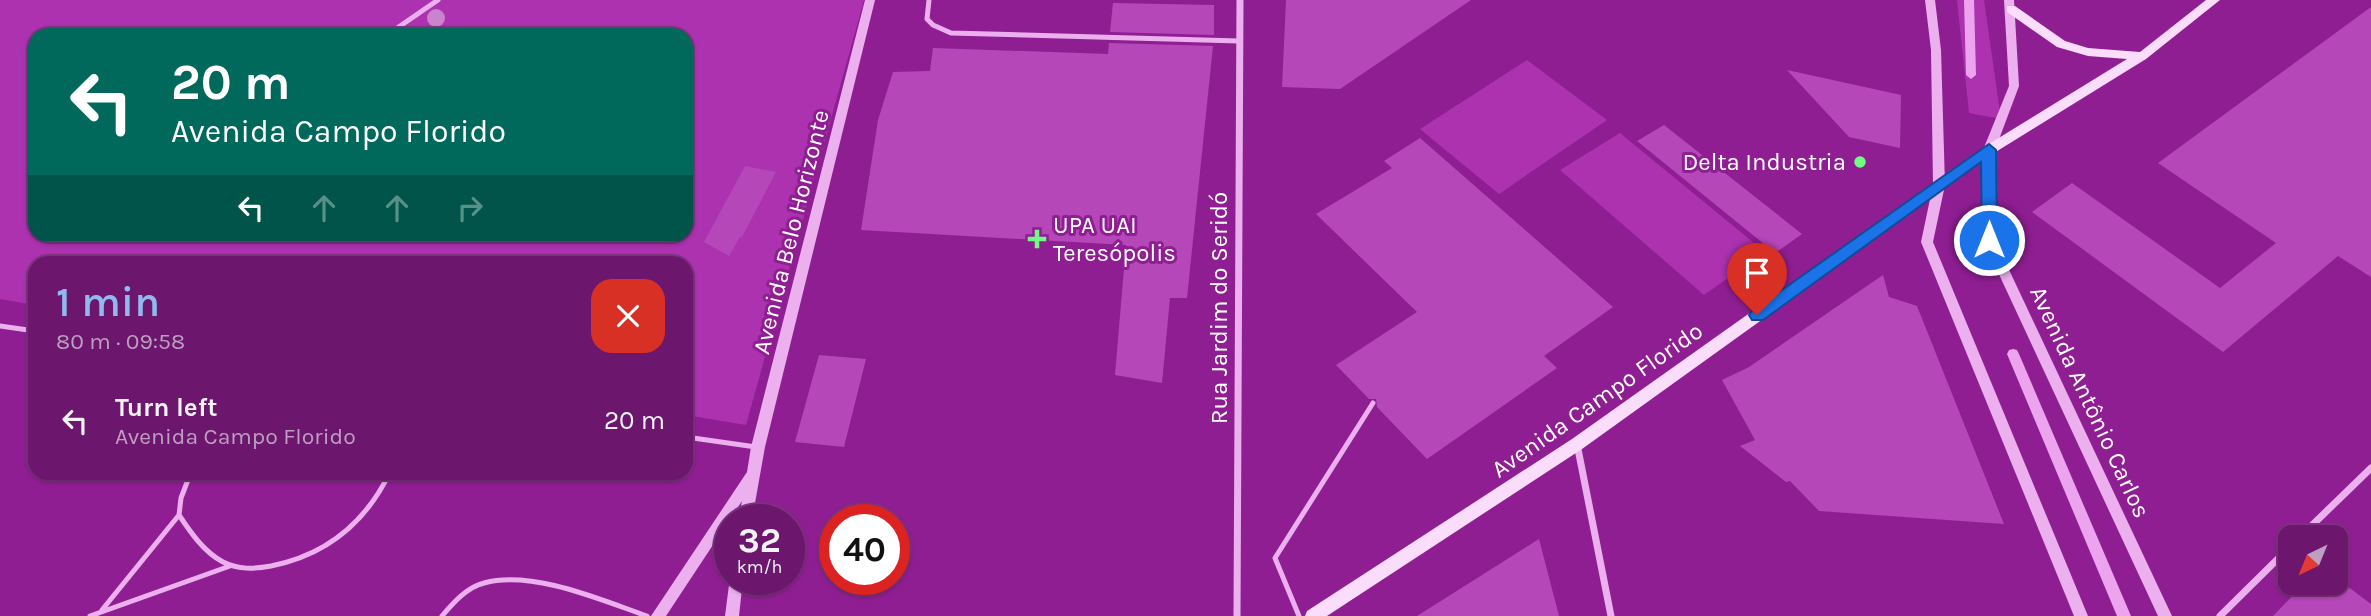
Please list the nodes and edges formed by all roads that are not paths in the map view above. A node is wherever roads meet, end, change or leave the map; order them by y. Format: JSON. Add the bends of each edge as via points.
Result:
{"nodes":[{"id":1,"x":438,"y":0,"type":"edge"},
{"id":2,"x":870,"y":0,"type":"edge"},
{"id":3,"x":929,"y":0,"type":"edge"},
{"id":4,"x":1240,"y":0,"type":"edge"},
{"id":5,"x":1930,"y":0,"type":"edge"},
{"id":6,"x":2214,"y":0,"type":"edge"},
{"id":7,"x":2010,"y":5,"type":"edge"},
{"id":8,"x":397,"y":28,"type":"edge"},
{"id":9,"x":1239,"y":41,"type":"junction"},
{"id":10,"x":2142,"y":56,"type":"junction"},
{"id":11,"x":1989,"y":150,"type":"junction"},
{"id":12,"x":1939,"y":185,"type":"junction"},
{"id":13,"x":0,"y":326,"type":"edge"},
{"id":14,"x":28,"y":330,"type":"edge"},
{"id":15,"x":1373,"y":403,"type":"dead end"},
{"id":16,"x":693,"y":438,"type":"edge"},
{"id":17,"x":1577,"y":444,"type":"junction"},
{"id":18,"x":758,"y":447,"type":"junction"},
{"id":19,"x":2371,"y":468,"type":"edge"},
{"id":20,"x":752,"y":474,"type":"junction"},
{"id":21,"x":188,"y":480,"type":"edge"},
{"id":22,"x":387,"y":480,"type":"edge"},
{"id":23,"x":747,"y":504,"type":"edge"},
{"id":24,"x":179,"y":515,"type":"junction"},
{"id":25,"x":2312,"y":525,"type":"edge"},
{"id":26,"x":2278,"y":559,"type":"edge"},
{"id":27,"x":230,"y":566,"type":"junction"},
{"id":28,"x":734,"y":595,"type":"edge"},
{"id":29,"x":102,"y":610,"type":"junction"},
{"id":30,"x":90,"y":616,"type":"edge"},
{"id":31,"x":442,"y":616,"type":"edge"},
{"id":32,"x":647,"y":616,"type":"edge"},
{"id":33,"x":659,"y":616,"type":"edge"},
{"id":34,"x":732,"y":616,"type":"edge"},
{"id":35,"x":1237,"y":616,"type":"edge"},
{"id":36,"x":1299,"y":616,"type":"edge"},
{"id":37,"x":1312,"y":616,"type":"edge"},
{"id":38,"x":1611,"y":616,"type":"edge"},
{"id":39,"x":2081,"y":616,"type":"edge"},
{"id":40,"x":2165,"y":616,"type":"edge"},
{"id":41,"x":2220,"y":616,"type":"edge"}],
"edges":[{"from":1,"to":8,"type":"lane"},
{"from":2,"to":18,"type":"street","name":"Avenida Belo Horizonte"},
{"from":3,"to":9,"type":"lane","via":[[927,19],[951,33]]},
{"from":4,"to":9,"type":"street","name":"Rua Jardim do Seridó"},
{"from":5,"to":12,"type":"street","via":[[1936,50]]},
{"from":6,"to":10,"type":"main road","name":"Avenida Campo Florido"},
{"from":7,"to":10,"type":"main road","via":[[2060,44],[2088,52]]},
{"from":7,"to":11,"type":"street","name":"Avenida Antônio Carlos","via":[[2014,86]]},
{"from":9,"to":35,"type":"street","name":"Rua Jardim do Seridó"},
{"from":10,"to":11,"type":"main road","name":"Avenida Campo Florido"},
{"from":11,"to":12,"type":"main road","name":"Avenida Campo Florido"},
{"from":11,"to":40,"type":"street","name":"Avenida Antônio Carlos","via":[[1989,240]]},
{"from":12,"to":17,"type":"main road","name":"Avenida Campo Florido"},
{"from":12,"to":39,"type":"street","via":[[1927,242]]},
{"from":13,"to":14,"type":"lane"},
{"from":15,"to":36,"type":"lane","via":[[1275,558]]},
{"from":16,"to":18,"type":"lane"},
{"from":17,"to":37,"type":"main road","name":"Avenida Campo Florido"},
{"from":17,"to":38,"type":"street"},
{"from":18,"to":20,"type":"street","name":"Avenida Belo Horizonte"},
{"from":19,"to":25,"type":"street"},
{"from":20,"to":23,"type":"street","name":"Avenida Belo Horizonte"},
{"from":20,"to":33,"type":"street"},
{"from":21,"to":24,"type":"lane"},
{"from":22,"to":27,"type":"lane","via":[[357,523],[323,548],[285,564],[246,569]]},
{"from":24,"to":27,"type":"lane","via":[[199,543]]},
{"from":24,"to":29,"type":"lane"},
{"from":26,"to":41,"type":"street"},
{"from":27,"to":29,"type":"lane"},
{"from":28,"to":34,"type":"street"},
{"from":29,"to":30,"type":"lane"},
{"from":31,"to":32,"type":"lane","via":[[457,599],[482,584],[506,579],[579,593]]}]}
